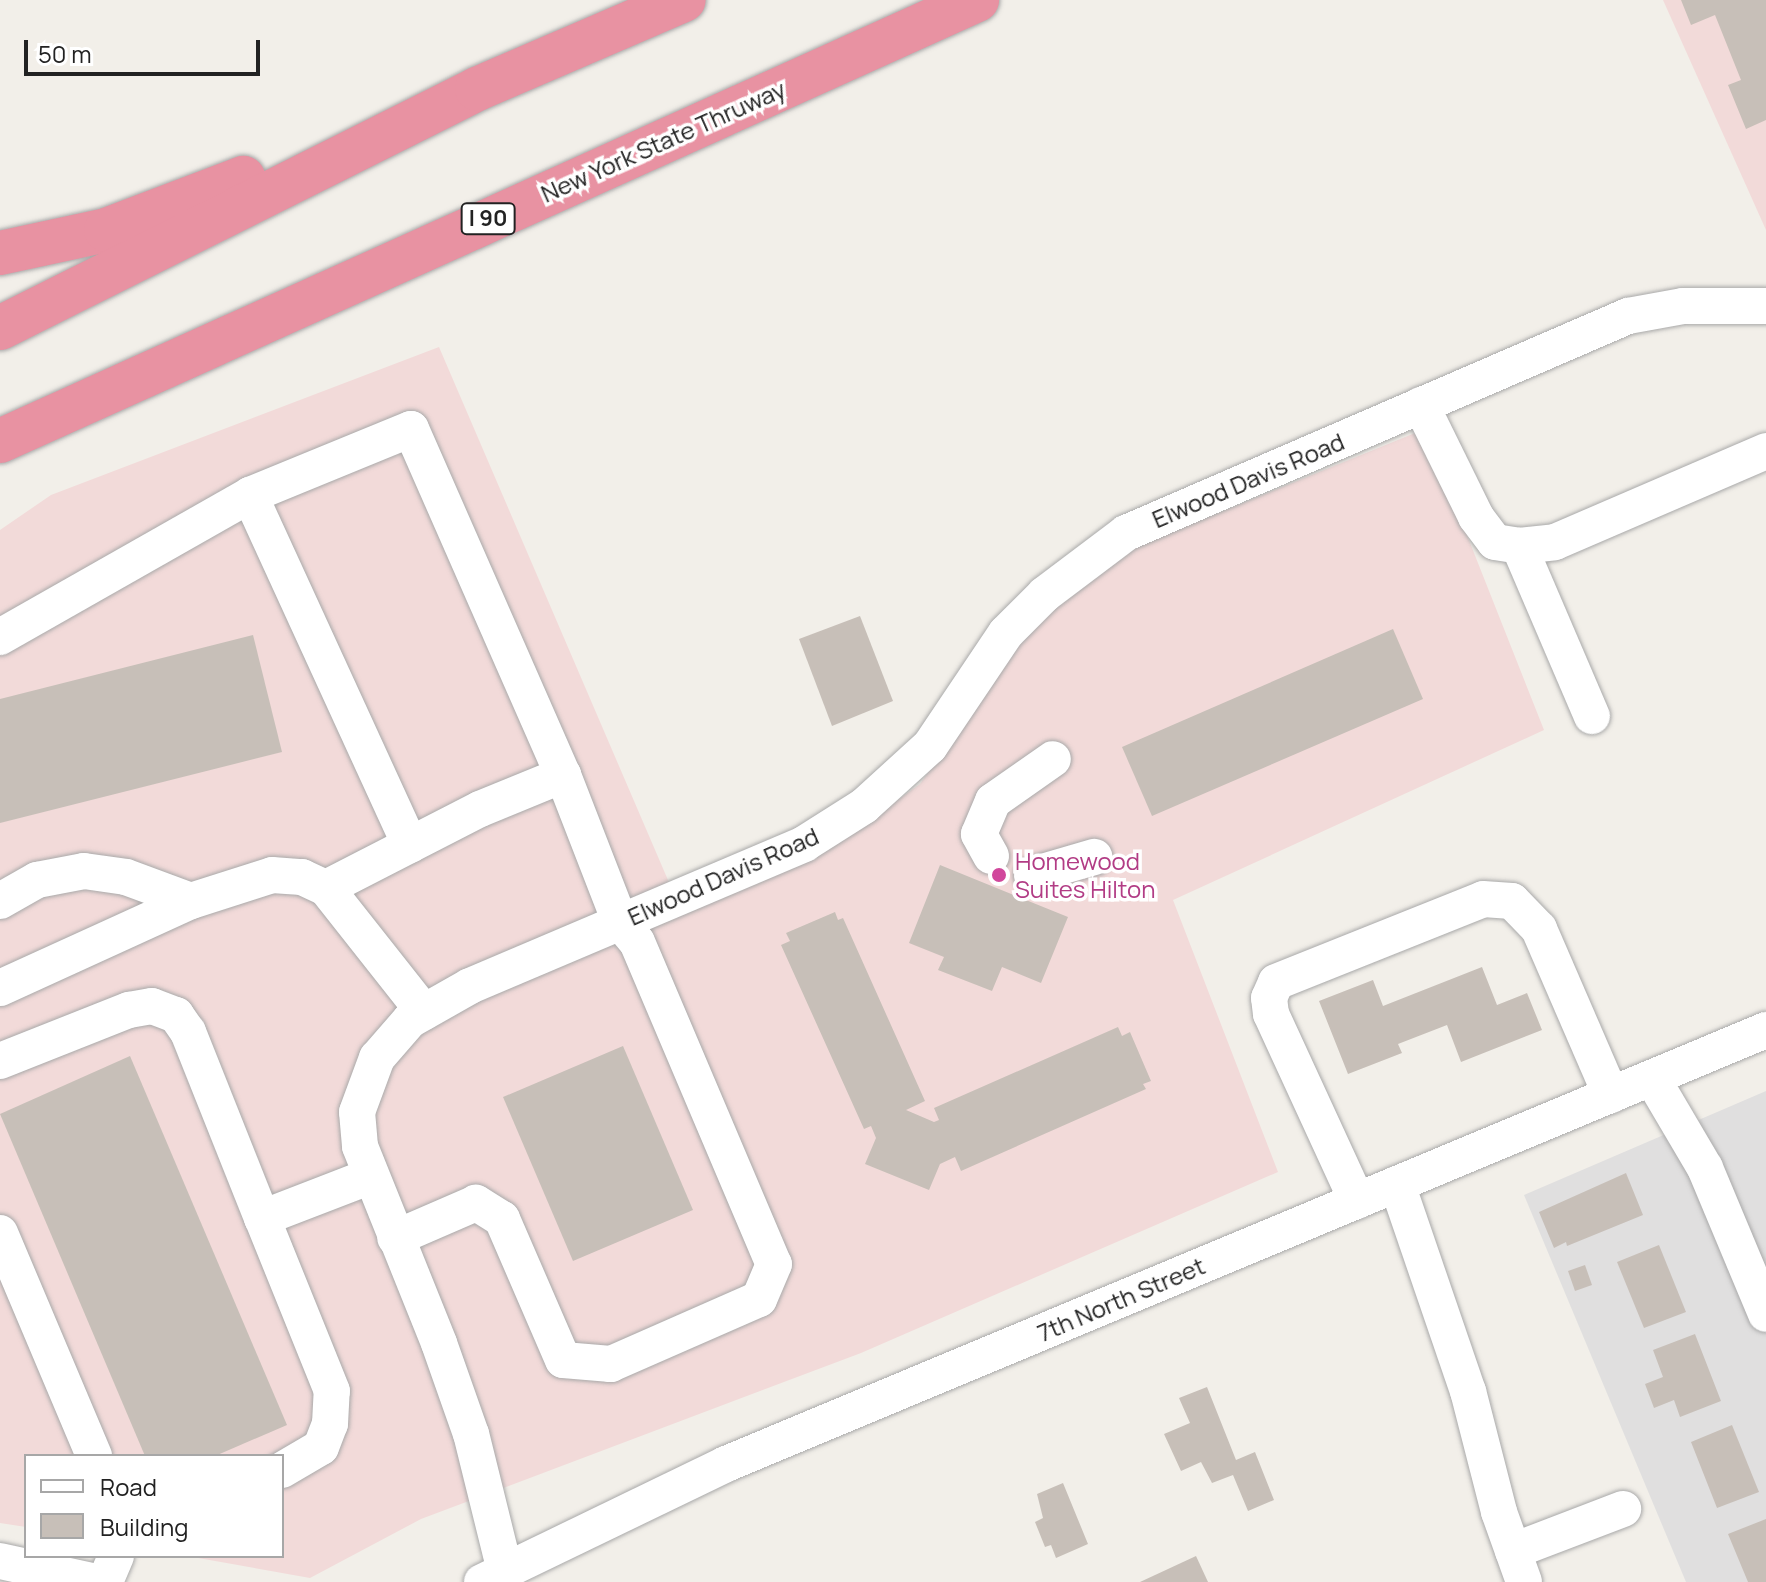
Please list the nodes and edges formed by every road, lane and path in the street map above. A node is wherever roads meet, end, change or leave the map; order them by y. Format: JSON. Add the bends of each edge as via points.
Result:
{"nodes":[{"id":1,"x":684,"y":0,"type":"edge"},
{"id":2,"x":977,"y":0,"type":"edge"},
{"id":3,"x":477,"y":89,"type":"junction"},
{"id":4,"x":0,"y":253,"type":"edge"},
{"id":5,"x":1766,"y":306,"type":"edge"},
{"id":6,"x":0,"y":328,"type":"edge"},
{"id":7,"x":122,"y":384,"type":"junction"},
{"id":8,"x":1421,"y":405,"type":"junction"},
{"id":9,"x":0,"y":441,"type":"edge"},
{"id":10,"x":1766,"y":451,"type":"edge"},
{"id":11,"x":0,"y":455,"type":"edge"},
{"id":12,"x":250,"y":495,"type":"junction"},
{"id":13,"x":1519,"y":546,"type":"junction"},
{"id":14,"x":0,"y":637,"type":"edge"},
{"id":15,"x":1592,"y":716,"type":"dead end"},
{"id":16,"x":1053,"y":759,"type":"dead end"},
{"id":17,"x":563,"y":775,"type":"junction"},
{"id":18,"x":410,"y":845,"type":"junction"},
{"id":19,"x":991,"y":856,"type":"dead end"},
{"id":20,"x":1094,"y":857,"type":"dead end"},
{"id":21,"x":1032,"y":875,"type":"dead end"},
{"id":22,"x":326,"y":888,"type":"junction"},
{"id":23,"x":0,"y":901,"type":"edge"},
{"id":24,"x":191,"y":901,"type":"junction"},
{"id":25,"x":620,"y":922,"type":"junction"},
{"id":26,"x":0,"y":988,"type":"edge"},
{"id":27,"x":424,"y":1012,"type":"junction"},
{"id":28,"x":1766,"y":1030,"type":"edge"},
{"id":29,"x":0,"y":1061,"type":"edge"},
{"id":30,"x":1652,"y":1078,"type":"junction"},
{"id":31,"x":1611,"y":1095,"type":"junction"},
{"id":32,"x":371,"y":1176,"type":"junction"},
{"id":33,"x":1397,"y":1184,"type":"junction"},
{"id":34,"x":1357,"y":1201,"type":"junction"},
{"id":35,"x":262,"y":1218,"type":"junction"},
{"id":36,"x":0,"y":1233,"type":"edge"},
{"id":37,"x":395,"y":1238,"type":"junction"},
{"id":38,"x":1766,"y":1314,"type":"edge"},
{"id":39,"x":93,"y":1454,"type":"edge"},
{"id":40,"x":284,"y":1469,"type":"edge"},
{"id":41,"x":1623,"y":1509,"type":"dead end"},
{"id":42,"x":115,"y":1558,"type":"edge"},
{"id":43,"x":0,"y":1561,"type":"edge"},
{"id":44,"x":1518,"y":1566,"type":"edge"},
{"id":45,"x":494,"y":1576,"type":"edge"},
{"id":46,"x":96,"y":1582,"type":"edge"},
{"id":47,"x":105,"y":1582,"type":"edge"}],
"edges":[{"from":1,"to":3,"type":"highway"},
{"from":2,"to":7,"type":"highway","name":"New York State Thruway","number":"I 90"},
{"from":3,"to":4,"type":"highway","via":[[106,230]]},
{"from":3,"to":6,"type":"highway"},
{"from":5,"to":8,"type":"street","name":"Elwood Davis Road","via":[[1683,306],[1628,316]]},
{"from":7,"to":9,"type":"highway","name":"New York State Thruway","number":"I 90"},
{"from":7,"to":11,"type":"highway"},
{"from":8,"to":13,"type":"street","via":[[1476,517],[1495,542]]},
{"from":8,"to":25,"type":"street","name":"Elwood Davis Road","via":[[1126,533],[1045,594],[1006,633],[930,746],[864,806],[804,844]]},
{"from":10,"to":13,"type":"street","via":[[1555,542]]},
{"from":12,"to":14,"type":"street"},
{"from":12,"to":17,"type":"street","via":[[411,429]]},
{"from":12,"to":18,"type":"street"},
{"from":13,"to":15,"type":"street"},
{"from":16,"to":19,"type":"street","via":[[993,801],[979,834]]},
{"from":17,"to":18,"type":"street"},
{"from":17,"to":25,"type":"street"},
{"from":18,"to":22,"type":"street"},
{"from":20,"to":21,"type":"street"},
{"from":22,"to":24,"type":"street","via":[[302,877],[272,875]]},
{"from":22,"to":27,"type":"street"},
{"from":23,"to":24,"type":"street","via":[[37,880],[84,871],[126,877]]},
{"from":24,"to":26,"type":"street"},
{"from":25,"to":27,"type":"street","name":"Elwood Davis Road","via":[[470,986]]},
{"from":25,"to":37,"type":"street","via":[[637,942],[774,1264],[759,1299],[611,1364],[563,1360],[502,1219],[476,1203]]},
{"from":27,"to":32,"type":"street","name":"Elwood Davis Road","via":[[410,1020],[377,1058],[357,1112],[360,1146]]},
{"from":28,"to":30,"type":"street","name":"7th North Street"},
{"from":29,"to":35,"type":"street","via":[[129,1010],[152,1006],[176,1015],[188,1032]]},
{"from":30,"to":31,"type":"street","name":"7th North Street"},
{"from":30,"to":38,"type":"street","via":[[1705,1168]]},
{"from":31,"to":33,"type":"street","name":"7th North Street"},
{"from":31,"to":34,"type":"street","via":[[1539,929],[1512,901],[1483,899],[1276,982],[1269,998],[1271,1014]]},
{"from":32,"to":35,"type":"street"},
{"from":32,"to":37,"type":"street","name":"Elwood Davis Road"},
{"from":33,"to":34,"type":"street","name":"7th North Street"},
{"from":33,"to":44,"type":"street","via":[[1468,1391]]},
{"from":34,"to":45,"type":"street","name":"7th North Street","via":[[726,1464]]},
{"from":35,"to":40,"type":"street","via":[[332,1391],[330,1424],[321,1447]]},
{"from":36,"to":39,"type":"street"},
{"from":37,"to":45,"type":"street","name":"Elwood Davis Road","via":[[471,1434]]},
{"from":41,"to":44,"type":"street"},
{"from":42,"to":47,"type":"street"},
{"from":43,"to":46,"type":"street"}]}
